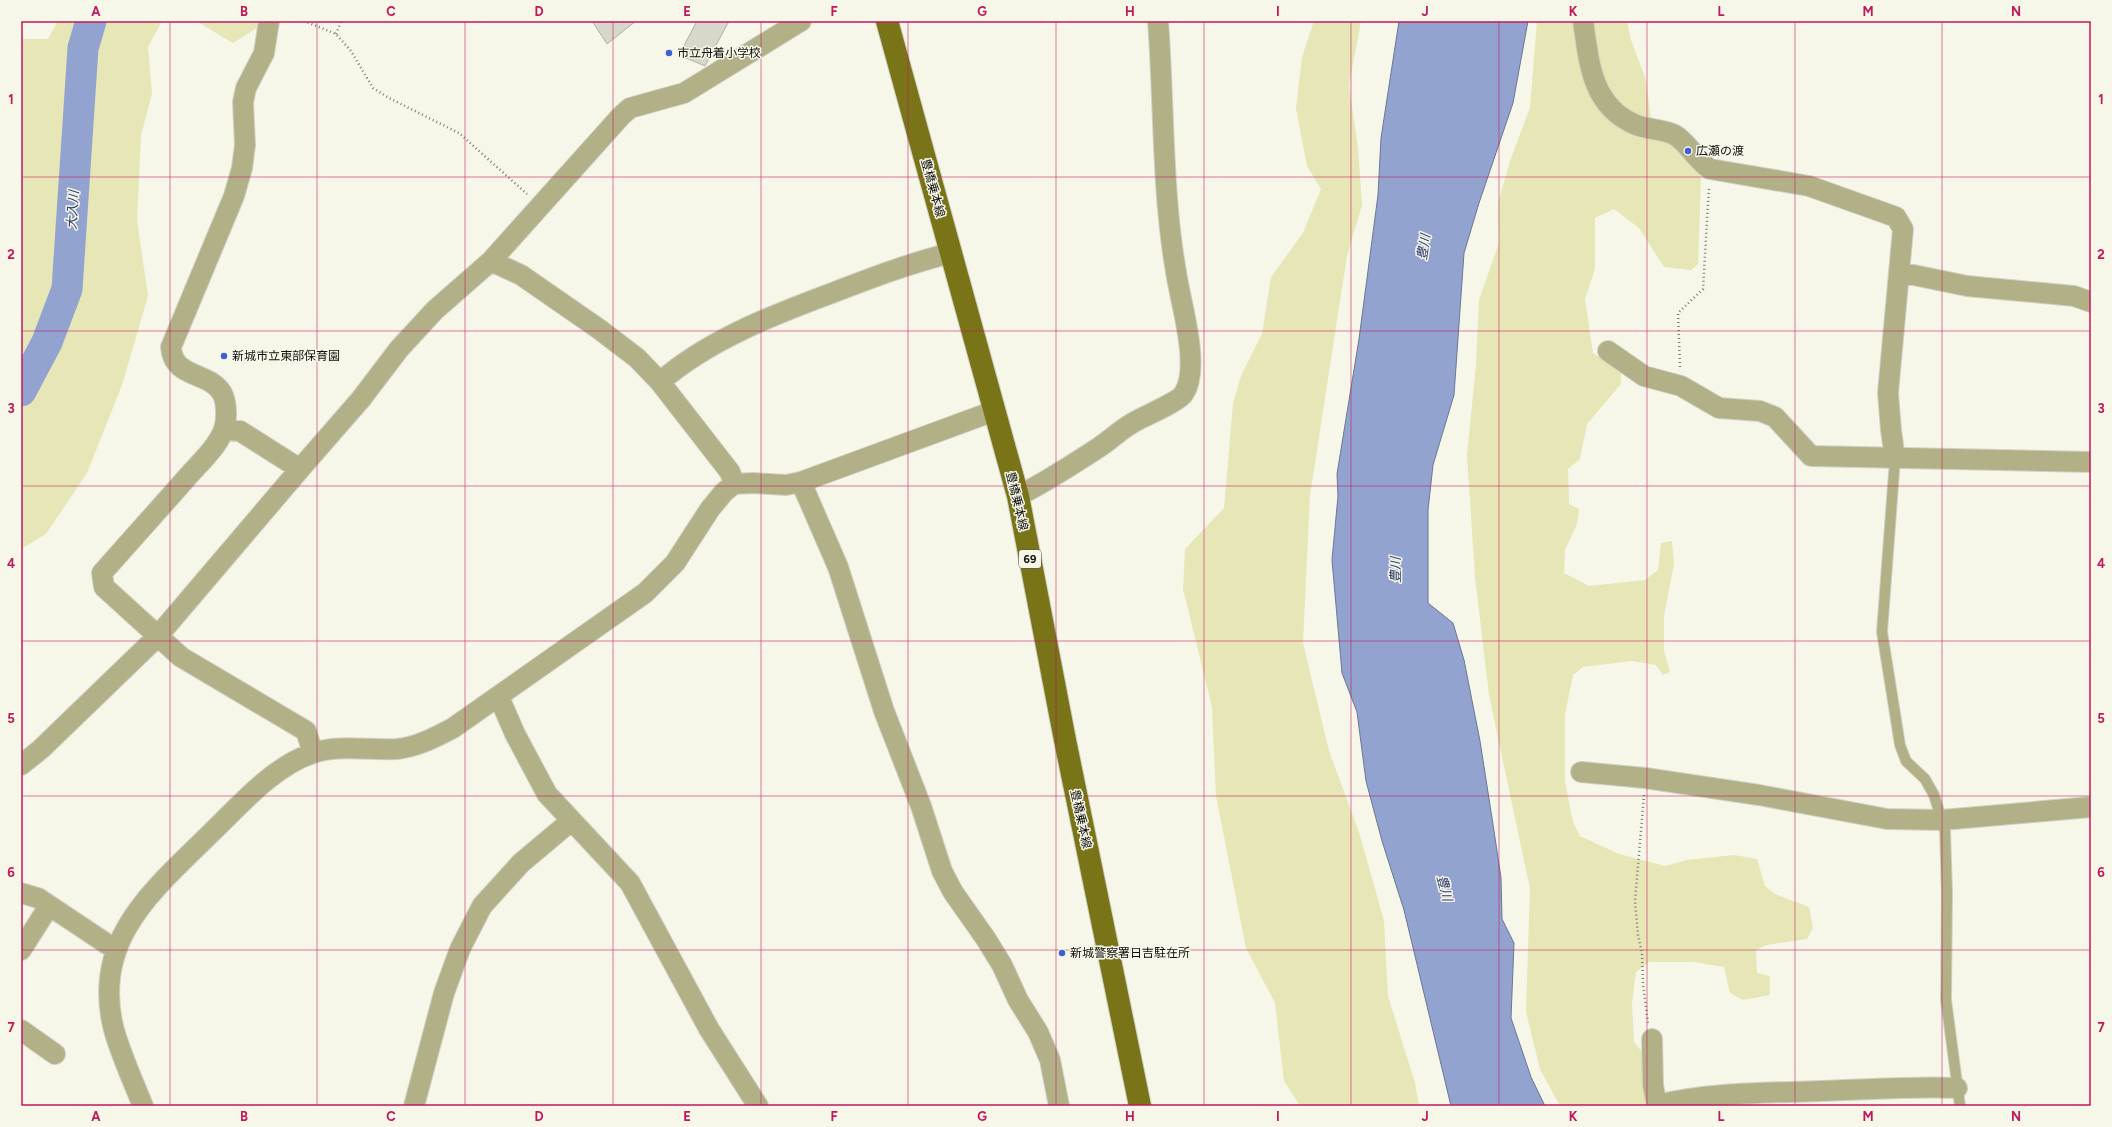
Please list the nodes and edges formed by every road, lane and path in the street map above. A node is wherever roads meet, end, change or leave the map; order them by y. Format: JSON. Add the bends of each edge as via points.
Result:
{"nodes":[{"id":1,"x":269,"y":21,"type":"edge"},
{"id":2,"x":304,"y":21,"type":"edge"},
{"id":3,"x":341,"y":21,"type":"edge"},
{"id":4,"x":801,"y":21,"type":"edge"},
{"id":5,"x":886,"y":21,"type":"edge"},
{"id":6,"x":1158,"y":21,"type":"edge"},
{"id":7,"x":1583,"y":21,"type":"edge"},
{"id":8,"x":336,"y":34,"type":"junction"},
{"id":9,"x":1710,"y":169,"type":"junction"},
{"id":10,"x":540,"y":206,"type":"junction"},
{"id":11,"x":951,"y":253,"type":"junction"},
{"id":12,"x":492,"y":261,"type":"junction"},
{"id":13,"x":1899,"y":272,"type":"junction"},
{"id":14,"x":2091,"y":302,"type":"edge"},
{"id":15,"x":1608,"y":351,"type":"dead end"},
{"id":16,"x":660,"y":382,"type":"junction"},
{"id":17,"x":1681,"y":386,"type":"junction"},
{"id":18,"x":994,"y":411,"type":"junction"},
{"id":19,"x":224,"y":429,"type":"junction"},
{"id":20,"x":1895,"y":459,"type":"junction"},
{"id":21,"x":2091,"y":462,"type":"edge"},
{"id":22,"x":300,"y":469,"type":"junction"},
{"id":23,"x":801,"y":482,"type":"junction"},
{"id":24,"x":734,"y":484,"type":"junction"},
{"id":25,"x":1018,"y":496,"type":"junction"},
{"id":26,"x":157,"y":637,"type":"junction"},
{"id":27,"x":499,"y":698,"type":"junction"},
{"id":28,"x":314,"y":753,"type":"junction"},
{"id":29,"x":21,"y":764,"type":"edge"},
{"id":30,"x":1581,"y":772,"type":"dead end"},
{"id":31,"x":1645,"y":778,"type":"junction"},
{"id":32,"x":2091,"y":807,"type":"edge"},
{"id":33,"x":1942,"y":820,"type":"junction"},
{"id":34,"x":571,"y":821,"type":"junction"},
{"id":35,"x":21,"y":893,"type":"edge"},
{"id":36,"x":49,"y":906,"type":"junction"},
{"id":37,"x":116,"y":947,"type":"junction"},
{"id":38,"x":21,"y":950,"type":"edge"},
{"id":39,"x":21,"y":1030,"type":"edge"},
{"id":40,"x":1652,"y":1039,"type":"joint"},
{"id":41,"x":55,"y":1054,"type":"dead end"},
{"id":42,"x":1958,"y":1097,"type":"edge"},
{"id":43,"x":143,"y":1106,"type":"edge"},
{"id":44,"x":414,"y":1106,"type":"edge"},
{"id":45,"x":758,"y":1106,"type":"edge"},
{"id":46,"x":1059,"y":1106,"type":"edge"},
{"id":47,"x":1140,"y":1106,"type":"edge"},
{"id":48,"x":1657,"y":1106,"type":"edge"}],
"edges":[{"from":1,"to":19,"type":"street","via":[[264,53],[246,88],[243,102],[245,145],[234,196],[171,347],[172,357],[180,368],[216,385],[223,395],[226,413]]},
{"from":2,"to":8,"type":"path"},
{"from":3,"to":8,"type":"path"},
{"from":4,"to":10,"type":"street","via":[[684,93],[630,108]]},
{"from":5,"to":11,"type":"main road","name":"豊橋乗本線","number":"69"},
{"from":6,"to":25,"type":"street","via":[[1168,220],[1173,262],[1187,327],[1189,384],[1184,395],[1127,425],[1088,455],[1046,482]]},
{"from":7,"to":9,"type":"street","via":[[1591,74],[1605,101],[1620,116],[1634,124],[1673,134],[1683,140],[1701,164]]},
{"from":8,"to":10,"type":"path","via":[[351,51],[372,88],[460,133]]},
{"from":9,"to":13,"type":"street","via":[[1809,186],[1896,217],[1903,229]]},
{"from":9,"to":17,"type":"path","via":[[1703,289],[1678,312]]},
{"from":10,"to":12,"type":"street"},
{"from":11,"to":16,"type":"street","via":[[878,275],[792,308],[680,364]]},
{"from":11,"to":18,"type":"main road","name":"豊橋乗本線","number":"69"},
{"from":12,"to":16,"type":"street","via":[[521,275],[599,329],[637,358]]},
{"from":12,"to":22,"type":"street","via":[[435,310],[399,349],[361,399]]},
{"from":13,"to":14,"type":"street","via":[[1967,286],[2074,296]]},
{"from":13,"to":20,"type":"street","via":[[1888,393]]},
{"from":15,"to":17,"type":"street","via":[[1644,376]]},
{"from":16,"to":24,"type":"street","via":[[730,472]]},
{"from":17,"to":20,"type":"street","via":[[1720,408],[1760,411],[1775,417],[1811,456]]},
{"from":18,"to":23,"type":"street"},
{"from":18,"to":25,"type":"main road","name":"豊橋乗本線","number":"69"},
{"from":19,"to":22,"type":"street","via":[[240,431]]},
{"from":19,"to":26,"type":"street","via":[[205,456],[102,573],[104,587]]},
{"from":20,"to":21,"type":"street"},
{"from":20,"to":33,"type":"lane","via":[[1882,632],[1900,745],[1906,761],[1925,779]]},
{"from":22,"to":26,"type":"street"},
{"from":23,"to":24,"type":"street","via":[[786,485]]},
{"from":23,"to":46,"type":"street","via":[[838,567],[884,711],[942,871],[953,892],[1002,965],[1018,1000],[1038,1032],[1050,1060]]},
{"from":24,"to":27,"type":"street","via":[[710,509],[675,563],[645,593]]},
{"from":25,"to":47,"type":"main road","name":"豊橋乗本線","number":"69"},
{"from":26,"to":28,"type":"street","via":[[181,657],[306,732]]},
{"from":26,"to":29,"type":"street","via":[[41,749]]},
{"from":27,"to":28,"type":"street","via":[[454,728],[427,741],[398,749]]},
{"from":27,"to":34,"type":"street","via":[[547,794]]},
{"from":28,"to":37,"type":"street","via":[[295,761],[276,774],[241,804],[149,895],[132,917]]},
{"from":30,"to":31,"type":"street"},
{"from":31,"to":33,"type":"street","via":[[1759,795],[1887,819]]},
{"from":31,"to":40,"type":"path","via":[[1635,901],[1642,952],[1646,1014]]},
{"from":32,"to":33,"type":"street"},
{"from":33,"to":42,"type":"lane","via":[[1945,831],[1947,893],[1946,1000]]},
{"from":34,"to":44,"type":"street","via":[[521,863],[482,906],[460,950],[444,993]]},
{"from":34,"to":45,"type":"street","via":[[630,883],[709,1029]]},
{"from":35,"to":36,"type":"street","via":[[38,898]]},
{"from":36,"to":37,"type":"street","via":[[107,944]]},
{"from":36,"to":38,"type":"street"},
{"from":37,"to":43,"type":"street","via":[[110,998],[114,1029]]},
{"from":39,"to":41,"type":"street"},
{"from":40,"to":48,"type":"street","via":[[1652,1085]]},
{"from":42,"to":48,"type":"street","via":[[1921,1086],[1745,1094],[1676,1101]]}]}
